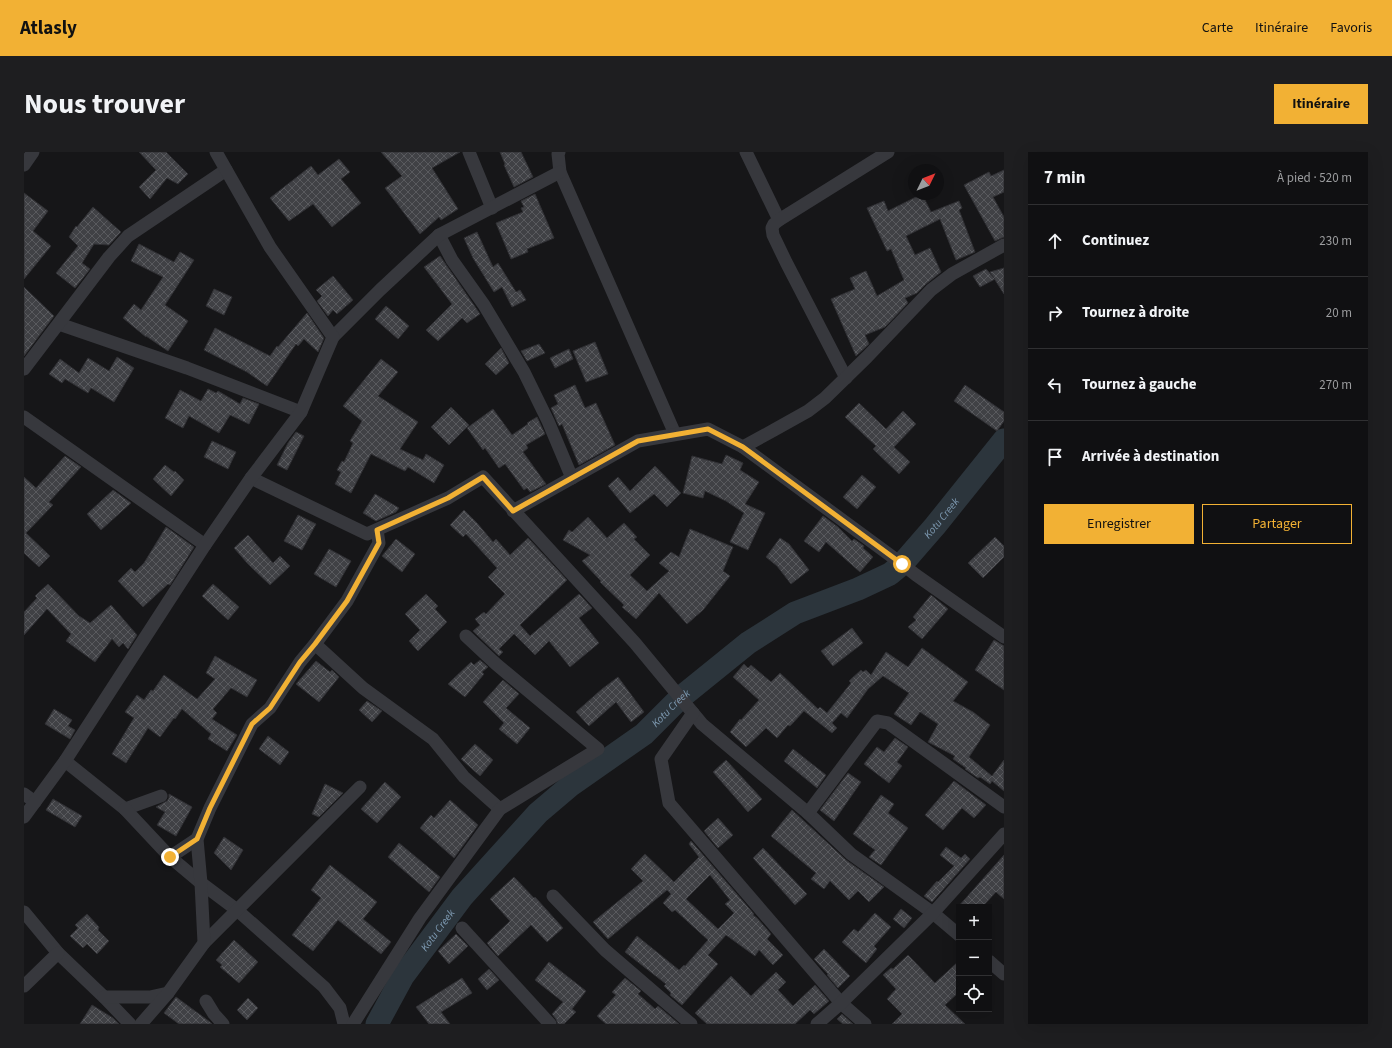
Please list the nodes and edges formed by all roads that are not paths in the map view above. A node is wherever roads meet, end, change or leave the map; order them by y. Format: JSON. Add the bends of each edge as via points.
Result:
{"nodes":[{"id":1,"x":33,"y":152,"type":"edge"},
{"id":2,"x":216,"y":152,"type":"edge"},
{"id":3,"x":469,"y":152,"type":"edge"},
{"id":4,"x":559,"y":152,"type":"edge"},
{"id":5,"x":746,"y":152,"type":"edge"},
{"id":6,"x":888,"y":152,"type":"edge"},
{"id":7,"x":24,"y":165,"type":"edge"},
{"id":8,"x":226,"y":170,"type":"junction"},
{"id":9,"x":560,"y":172,"type":"junction"},
{"id":10,"x":492,"y":208,"type":"junction"},
{"id":11,"x":779,"y":220,"type":"junction"},
{"id":12,"x":439,"y":235,"type":"junction"},
{"id":13,"x":1004,"y":245,"type":"edge"},
{"id":14,"x":59,"y":324,"type":"junction"},
{"id":15,"x":333,"y":337,"type":"junction"},
{"id":16,"x":24,"y":369,"type":"edge"},
{"id":17,"x":846,"y":378,"type":"junction"},
{"id":18,"x":301,"y":412,"type":"junction"},
{"id":19,"x":24,"y":417,"type":"edge"},
{"id":20,"x":676,"y":434,"type":"junction"},
{"id":21,"x":743,"y":447,"type":"junction"},
{"id":22,"x":251,"y":478,"type":"junction"},
{"id":23,"x":572,"y":478,"type":"junction"},
{"id":24,"x":513,"y":511,"type":"junction"},
{"id":25,"x":377,"y":530,"type":"junction"},
{"id":26,"x":205,"y":545,"type":"junction"},
{"id":27,"x":466,"y":636,"type":"dead end"},
{"id":28,"x":1004,"y":637,"type":"edge"},
{"id":29,"x":315,"y":644,"type":"junction"},
{"id":30,"x":693,"y":713,"type":"junction"},
{"id":31,"x":65,"y":761,"type":"junction"},
{"id":32,"x":360,"y":786,"type":"dead end"},
{"id":33,"x":24,"y":794,"type":"edge"},
{"id":34,"x":161,"y":796,"type":"dead end"},
{"id":35,"x":36,"y":802,"type":"junction"},
{"id":36,"x":1004,"y":807,"type":"edge"},
{"id":37,"x":126,"y":809,"type":"junction"},
{"id":38,"x":500,"y":809,"type":"junction"},
{"id":39,"x":808,"y":813,"type":"junction"},
{"id":40,"x":24,"y":817,"type":"edge"},
{"id":41,"x":1004,"y":834,"type":"edge"},
{"id":42,"x":197,"y":839,"type":"junction"},
{"id":43,"x":170,"y":857,"type":"junction"},
{"id":44,"x":201,"y":884,"type":"junction"},
{"id":45,"x":553,"y":896,"type":"dead end"},
{"id":46,"x":237,"y":910,"type":"junction"},
{"id":47,"x":24,"y":912,"type":"edge"},
{"id":48,"x":933,"y":913,"type":"junction"},
{"id":49,"x":462,"y":928,"type":"dead end"},
{"id":50,"x":956,"y":932,"type":"edge"},
{"id":51,"x":204,"y":943,"type":"junction"},
{"id":52,"x":58,"y":953,"type":"junction"},
{"id":53,"x":992,"y":964,"type":"edge"},
{"id":54,"x":1004,"y":974,"type":"edge"},
{"id":55,"x":24,"y":986,"type":"edge"},
{"id":56,"x":168,"y":993,"type":"junction"},
{"id":57,"x":104,"y":997,"type":"junction"},
{"id":58,"x":206,"y":1001,"type":"dead end"},
{"id":59,"x":841,"y":1003,"type":"junction"},
{"id":60,"x":130,"y":1024,"type":"edge"},
{"id":61,"x":141,"y":1024,"type":"edge"},
{"id":62,"x":223,"y":1024,"type":"edge"},
{"id":63,"x":344,"y":1024,"type":"edge"},
{"id":64,"x":353,"y":1024,"type":"edge"},
{"id":65,"x":550,"y":1024,"type":"edge"},
{"id":66,"x":691,"y":1024,"type":"edge"},
{"id":67,"x":817,"y":1024,"type":"edge"},
{"id":68,"x":865,"y":1024,"type":"edge"}],
"edges":[{"from":1,"to":7,"type":"street"},
{"from":2,"to":8,"type":"street"},
{"from":3,"to":10,"type":"street"},
{"from":4,"to":9,"type":"street"},
{"from":5,"to":11,"type":"street"},
{"from":6,"to":11,"type":"street"},
{"from":8,"to":14,"type":"street","via":[[128,236]]},
{"from":8,"to":15,"type":"street","via":[[270,247]]},
{"from":9,"to":10,"type":"street"},
{"from":9,"to":20,"type":"street"},
{"from":10,"to":12,"type":"street"},
{"from":11,"to":17,"type":"street","via":[[772,228],[773,235]]},
{"from":12,"to":15,"type":"street"},
{"from":12,"to":23,"type":"street","via":[[452,260],[484,305],[524,372]]},
{"from":13,"to":17,"type":"street","via":[[952,274],[931,290]]},
{"from":14,"to":16,"type":"street"},
{"from":14,"to":18,"type":"street","via":[[187,368]]},
{"from":15,"to":18,"type":"street"},
{"from":17,"to":21,"type":"street","via":[[808,411]]},
{"from":18,"to":22,"type":"street"},
{"from":19,"to":26,"type":"street"},
{"from":20,"to":21,"type":"street","via":[[708,429]]},
{"from":20,"to":23,"type":"street","via":[[638,441]]},
{"from":21,"to":28,"type":"street","via":[[916,576]]},
{"from":22,"to":25,"type":"street","via":[[367,534]]},
{"from":22,"to":26,"type":"street"},
{"from":23,"to":24,"type":"street"},
{"from":24,"to":25,"type":"street","via":[[483,477],[448,498]]},
{"from":24,"to":30,"type":"street","via":[[635,643]]},
{"from":25,"to":29,"type":"street","via":[[379,543],[347,601]]},
{"from":26,"to":31,"type":"street"},
{"from":27,"to":38,"type":"street","via":[[598,749]]},
{"from":29,"to":38,"type":"street","via":[[363,688],[433,739],[464,777]]},
{"from":29,"to":42,"type":"street","via":[[270,708],[252,724]]},
{"from":30,"to":39,"type":"street","via":[[702,724]]},
{"from":30,"to":59,"type":"street","via":[[661,759],[669,803]]},
{"from":31,"to":35,"type":"street"},
{"from":31,"to":37,"type":"street"},
{"from":32,"to":46,"type":"street"},
{"from":33,"to":35,"type":"street"},
{"from":34,"to":37,"type":"street"},
{"from":35,"to":40,"type":"street"},
{"from":36,"to":39,"type":"street","via":[[888,723],[877,721]]},
{"from":37,"to":43,"type":"street"},
{"from":38,"to":64,"type":"street","via":[[420,918]]},
{"from":39,"to":48,"type":"street","via":[[851,854]]},
{"from":41,"to":48,"type":"street"},
{"from":42,"to":43,"type":"street"},
{"from":42,"to":44,"type":"street"},
{"from":43,"to":44,"type":"street"},
{"from":44,"to":46,"type":"street"},
{"from":44,"to":51,"type":"street"},
{"from":45,"to":66,"type":"street","via":[[605,950]]},
{"from":46,"to":51,"type":"street"},
{"from":46,"to":63,"type":"street","via":[[324,987],[340,1008]]},
{"from":47,"to":52,"type":"street"},
{"from":48,"to":50,"type":"street"},
{"from":48,"to":59,"type":"street"},
{"from":49,"to":65,"type":"street"},
{"from":51,"to":56,"type":"street"},
{"from":52,"to":55,"type":"street"},
{"from":52,"to":57,"type":"street"},
{"from":53,"to":54,"type":"street"},
{"from":56,"to":57,"type":"street"},
{"from":56,"to":61,"type":"street"},
{"from":57,"to":60,"type":"street"},
{"from":58,"to":62,"type":"street"},
{"from":59,"to":67,"type":"street"},
{"from":59,"to":68,"type":"street"}]}
